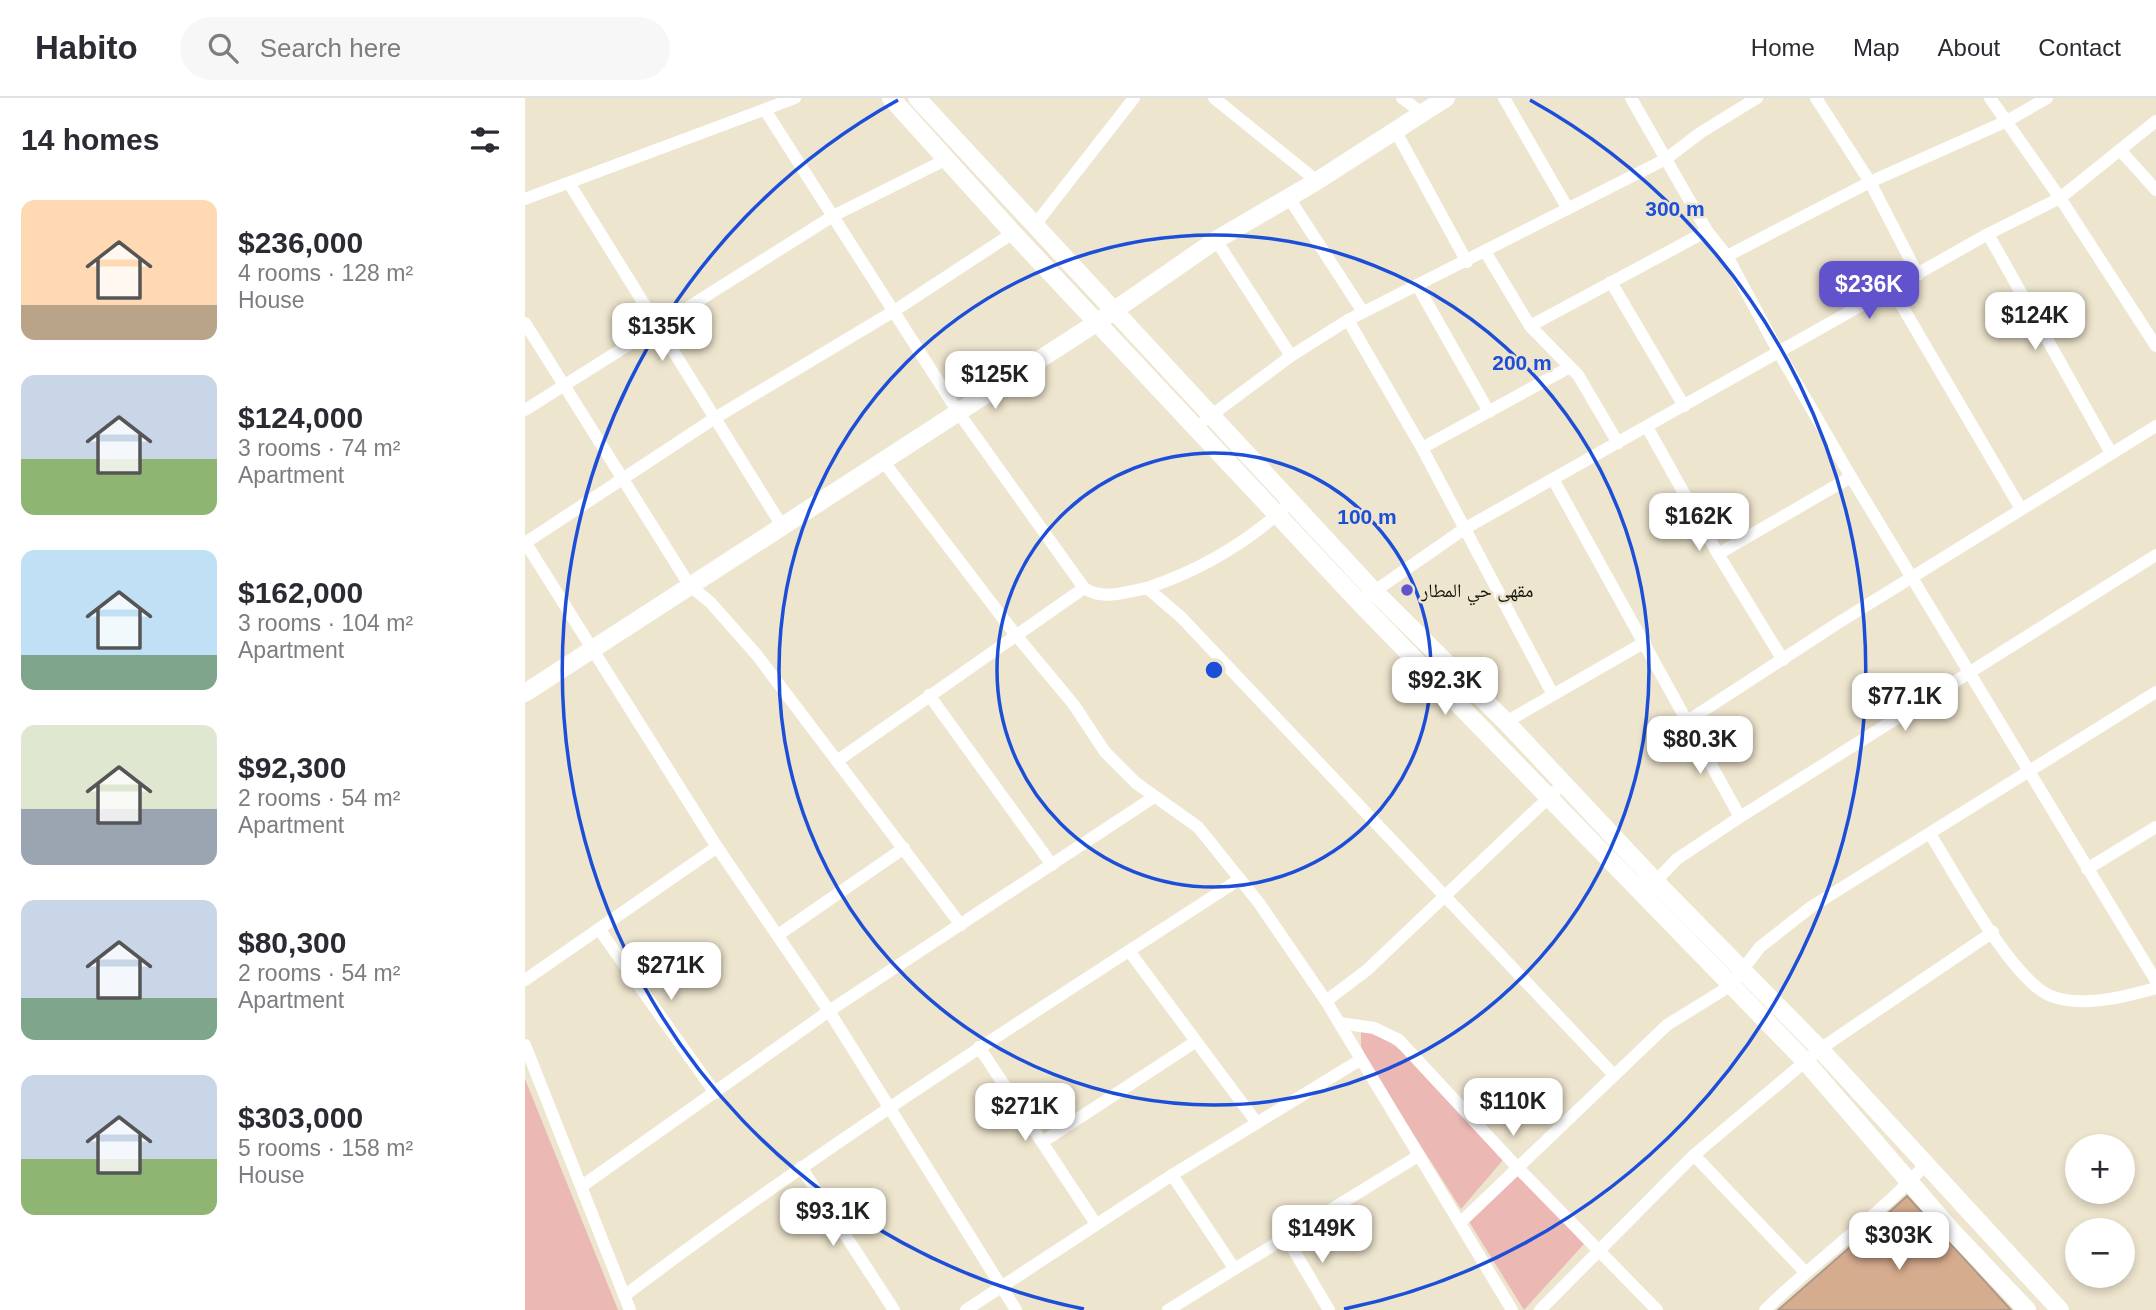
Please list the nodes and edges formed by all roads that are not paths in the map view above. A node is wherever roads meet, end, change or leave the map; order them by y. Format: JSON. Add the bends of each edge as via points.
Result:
{"nodes":[{"id":1,"x":795,"y":98,"type":"edge"},
{"id":2,"x":891,"y":98,"type":"edge"},
{"id":3,"x":917,"y":98,"type":"edge"},
{"id":4,"x":1134,"y":98,"type":"edge"},
{"id":5,"x":1214,"y":98,"type":"edge"},
{"id":6,"x":1402,"y":98,"type":"edge"},
{"id":7,"x":1446,"y":98,"type":"edge"},
{"id":8,"x":1504,"y":98,"type":"edge"},
{"id":9,"x":1757,"y":98,"type":"edge"},
{"id":10,"x":1816,"y":98,"type":"edge"},
{"id":11,"x":1990,"y":98,"type":"edge"},
{"id":12,"x":2047,"y":98,"type":"edge"},
{"id":13,"x":1635,"y":99,"type":"edge"},
{"id":14,"x":765,"y":110,"type":"junction"},
{"id":15,"x":1422,"y":113,"type":"junction"},
{"id":16,"x":2007,"y":121,"type":"junction"},
{"id":17,"x":2156,"y":121,"type":"edge"},
{"id":18,"x":1395,"y":130,"type":"junction"},
{"id":19,"x":2121,"y":151,"type":"junction"},
{"id":20,"x":947,"y":159,"type":"junction"},
{"id":21,"x":1666,"y":159,"type":"junction"},
{"id":22,"x":1318,"y":181,"type":"junction"},
{"id":23,"x":1870,"y":182,"type":"junction"},
{"id":24,"x":569,"y":183,"type":"junction"},
{"id":25,"x":985,"y":187,"type":"junction"},
{"id":26,"x":2156,"y":190,"type":"edge"},
{"id":27,"x":1289,"y":198,"type":"junction"},
{"id":28,"x":2060,"y":198,"type":"junction"},
{"id":29,"x":525,"y":200,"type":"edge"},
{"id":30,"x":1568,"y":209,"type":"junction"},
{"id":31,"x":833,"y":216,"type":"junction"},
{"id":32,"x":1034,"y":226,"type":"junction"},
{"id":33,"x":1707,"y":231,"type":"junction"},
{"id":34,"x":1013,"y":233,"type":"junction"},
{"id":35,"x":1988,"y":234,"type":"junction"},
{"id":36,"x":1216,"y":240,"type":"junction"},
{"id":37,"x":1486,"y":253,"type":"junction"},
{"id":38,"x":1727,"y":256,"type":"junction"},
{"id":39,"x":1467,"y":261,"type":"junction"},
{"id":40,"x":1918,"y":275,"type":"junction"},
{"id":41,"x":1611,"y":282,"type":"junction"},
{"id":42,"x":1417,"y":285,"type":"junction"},
{"id":43,"x":1892,"y":289,"type":"junction"},
{"id":44,"x":1113,"y":309,"type":"junction"},
{"id":45,"x":894,"y":311,"type":"junction"},
{"id":46,"x":1363,"y":312,"type":"junction"},
{"id":47,"x":1348,"y":320,"type":"junction"},
{"id":48,"x":525,"y":323,"type":"edge"},
{"id":49,"x":1096,"y":323,"type":"junction"},
{"id":50,"x":658,"y":326,"type":"junction"},
{"id":51,"x":1530,"y":326,"type":"junction"},
{"id":52,"x":2156,"y":346,"type":"edge"},
{"id":53,"x":1778,"y":351,"type":"junction"},
{"id":54,"x":1291,"y":356,"type":"junction"},
{"id":55,"x":1570,"y":367,"type":"junction"},
{"id":56,"x":564,"y":385,"type":"junction"},
{"id":57,"x":1684,"y":406,"type":"junction"},
{"id":58,"x":525,"y":410,"type":"edge"},
{"id":59,"x":958,"y":412,"type":"junction"},
{"id":60,"x":1489,"y":412,"type":"junction"},
{"id":61,"x":1210,"y":413,"type":"junction"},
{"id":62,"x":715,"y":418,"type":"junction"},
{"id":63,"x":2156,"y":426,"type":"edge"},
{"id":64,"x":1647,"y":427,"type":"junction"},
{"id":65,"x":1198,"y":428,"type":"junction"},
{"id":66,"x":1618,"y":443,"type":"junction"},
{"id":67,"x":1422,"y":448,"type":"junction"},
{"id":68,"x":2111,"y":453,"type":"junction"},
{"id":69,"x":883,"y":461,"type":"junction"},
{"id":70,"x":1851,"y":477,"type":"junction"},
{"id":71,"x":1553,"y":479,"type":"junction"},
{"id":72,"x":623,"y":480,"type":"junction"},
{"id":73,"x":1285,"y":508,"type":"junction"},
{"id":74,"x":2021,"y":509,"type":"junction"},
{"id":75,"x":782,"y":526,"type":"junction"},
{"id":76,"x":1464,"y":529,"type":"junction"},
{"id":77,"x":525,"y":542,"type":"edge"},
{"id":78,"x":1718,"y":554,"type":"junction"},
{"id":79,"x":2156,"y":555,"type":"edge"},
{"id":80,"x":1912,"y":578,"type":"junction"},
{"id":81,"x":690,"y":586,"type":"junction"},
{"id":82,"x":1084,"y":588,"type":"junction"},
{"id":83,"x":1147,"y":588,"type":"junction"},
{"id":84,"x":1366,"y":596,"type":"junction"},
{"id":85,"x":1015,"y":634,"type":"junction"},
{"id":86,"x":1645,"y":642,"type":"junction"},
{"id":87,"x":592,"y":649,"type":"junction"},
{"id":88,"x":1783,"y":660,"type":"junction"},
{"id":89,"x":1970,"y":672,"type":"junction"},
{"id":90,"x":2156,"y":692,"type":"edge"},
{"id":91,"x":525,"y":693,"type":"edge"},
{"id":92,"x":1552,"y":693,"type":"junction"},
{"id":93,"x":929,"y":695,"type":"junction"},
{"id":94,"x":1689,"y":720,"type":"junction"},
{"id":95,"x":1506,"y":722,"type":"junction"},
{"id":96,"x":837,"y":761,"type":"junction"},
{"id":97,"x":2030,"y":773,"type":"junction"},
{"id":98,"x":1564,"y":783,"type":"junction"},
{"id":99,"x":1550,"y":796,"type":"junction"},
{"id":100,"x":1154,"y":797,"type":"junction"},
{"id":101,"x":1740,"y":817,"type":"junction"},
{"id":102,"x":2156,"y":827,"type":"edge"},
{"id":103,"x":1930,"y":834,"type":"junction"},
{"id":104,"x":717,"y":847,"type":"junction"},
{"id":105,"x":904,"y":848,"type":"junction"},
{"id":106,"x":1052,"y":865,"type":"junction"},
{"id":107,"x":2087,"y":869,"type":"junction"},
{"id":108,"x":1241,"y":879,"type":"junction"},
{"id":109,"x":1656,"y":882,"type":"junction"},
{"id":110,"x":1445,"y":894,"type":"junction"},
{"id":111,"x":1643,"y":895,"type":"junction"},
{"id":112,"x":961,"y":925,"type":"junction"},
{"id":113,"x":599,"y":929,"type":"junction"},
{"id":114,"x":1993,"y":932,"type":"junction"},
{"id":115,"x":778,"y":935,"type":"junction"},
{"id":116,"x":1129,"y":951,"type":"junction"},
{"id":117,"x":1744,"y":972,"type":"junction"},
{"id":118,"x":525,"y":980,"type":"edge"},
{"id":119,"x":2156,"y":981,"type":"edge"},
{"id":120,"x":1730,"y":986,"type":"junction"},
{"id":121,"x":2156,"y":988,"type":"edge"},
{"id":122,"x":1326,"y":1001,"type":"junction"},
{"id":123,"x":829,"y":1011,"type":"junction"},
{"id":124,"x":1340,"y":1023,"type":"junction"},
{"id":125,"x":1195,"y":1042,"type":"junction"},
{"id":126,"x":525,"y":1045,"type":"edge"},
{"id":127,"x":979,"y":1047,"type":"junction"},
{"id":128,"x":1820,"y":1049,"type":"junction"},
{"id":129,"x":1360,"y":1060,"type":"junction"},
{"id":130,"x":1805,"y":1062,"type":"junction"},
{"id":131,"x":1614,"y":1075,"type":"junction"},
{"id":132,"x":715,"y":1093,"type":"junction"},
{"id":133,"x":889,"y":1107,"type":"junction"},
{"id":134,"x":1257,"y":1123,"type":"junction"},
{"id":135,"x":1044,"y":1142,"type":"junction"},
{"id":136,"x":1418,"y":1156,"type":"junction"},
{"id":137,"x":1693,"y":1156,"type":"junction"},
{"id":138,"x":1926,"y":1164,"type":"junction"},
{"id":139,"x":1516,"y":1166,"type":"junction"},
{"id":140,"x":801,"y":1167,"type":"junction"},
{"id":141,"x":1172,"y":1175,"type":"junction"},
{"id":142,"x":1909,"y":1183,"type":"junction"},
{"id":143,"x":582,"y":1186,"type":"junction"},
{"id":144,"x":1970,"y":1211,"type":"junction"},
{"id":145,"x":1460,"y":1223,"type":"junction"},
{"id":146,"x":1096,"y":1224,"type":"junction"},
{"id":147,"x":1951,"y":1230,"type":"junction"},
{"id":148,"x":1286,"y":1237,"type":"junction"},
{"id":149,"x":1598,"y":1248,"type":"junction"},
{"id":150,"x":1234,"y":1268,"type":"junction"},
{"id":151,"x":1804,"y":1271,"type":"junction"},
{"id":152,"x":1001,"y":1285,"type":"junction"},
{"id":153,"x":624,"y":1296,"type":"junction"},
{"id":154,"x":2049,"y":1306,"type":"edge"},
{"id":155,"x":630,"y":1310,"type":"edge"},
{"id":156,"x":894,"y":1310,"type":"edge"},
{"id":157,"x":966,"y":1310,"type":"edge"},
{"id":158,"x":1016,"y":1310,"type":"edge"},
{"id":159,"x":1168,"y":1310,"type":"edge"},
{"id":160,"x":1328,"y":1310,"type":"edge"},
{"id":161,"x":1512,"y":1310,"type":"edge"},
{"id":162,"x":1540,"y":1310,"type":"edge"},
{"id":163,"x":1657,"y":1310,"type":"edge"},
{"id":164,"x":1765,"y":1310,"type":"edge"},
{"id":165,"x":2027,"y":1310,"type":"edge"}],
"edges":[{"from":1,"to":14,"type":"street"},
{"from":2,"to":20,"type":"street"},
{"from":3,"to":25,"type":"street"},
{"from":4,"to":32,"type":"street"},
{"from":5,"to":22,"type":"street"},
{"from":6,"to":15,"type":"street"},
{"from":7,"to":15,"type":"street"},
{"from":8,"to":30,"type":"street"},
{"from":9,"to":21,"type":"street"},
{"from":10,"to":23,"type":"street"},
{"from":11,"to":16,"type":"street"},
{"from":12,"to":16,"type":"street"},
{"from":13,"to":21,"type":"street"},
{"from":14,"to":24,"type":"street"},
{"from":14,"to":31,"type":"street"},
{"from":15,"to":18,"type":"street"},
{"from":16,"to":23,"type":"street"},
{"from":16,"to":28,"type":"street"},
{"from":17,"to":19,"type":"street"},
{"from":18,"to":22,"type":"street"},
{"from":18,"to":39,"type":"street"},
{"from":19,"to":26,"type":"street"},
{"from":19,"to":28,"type":"street"},
{"from":20,"to":25,"type":"street"},
{"from":20,"to":31,"type":"street"},
{"from":21,"to":30,"type":"street"},
{"from":21,"to":33,"type":"street"},
{"from":22,"to":27,"type":"street"},
{"from":23,"to":38,"type":"street"},
{"from":23,"to":40,"type":"street"},
{"from":24,"to":29,"type":"street"},
{"from":24,"to":50,"type":"street"},
{"from":25,"to":32,"type":"street"},
{"from":25,"to":34,"type":"street"},
{"from":27,"to":36,"type":"street"},
{"from":27,"to":46,"type":"street"},
{"from":28,"to":35,"type":"street"},
{"from":28,"to":52,"type":"street"},
{"from":30,"to":37,"type":"street"},
{"from":31,"to":45,"type":"street"},
{"from":31,"to":50,"type":"street"},
{"from":32,"to":44,"type":"street"},
{"from":33,"to":38,"type":"street"},
{"from":33,"to":41,"type":"street"},
{"from":34,"to":45,"type":"street"},
{"from":34,"to":49,"type":"street"},
{"from":35,"to":40,"type":"street"},
{"from":35,"to":68,"type":"street"},
{"from":36,"to":44,"type":"street"},
{"from":36,"to":54,"type":"street"},
{"from":37,"to":39,"type":"street"},
{"from":37,"to":51,"type":"street"},
{"from":38,"to":53,"type":"street"},
{"from":39,"to":42,"type":"street"},
{"from":40,"to":43,"type":"street"},
{"from":41,"to":51,"type":"street"},
{"from":41,"to":57,"type":"street"},
{"from":42,"to":46,"type":"street"},
{"from":42,"to":60,"type":"street"},
{"from":43,"to":53,"type":"street"},
{"from":43,"to":74,"type":"street"},
{"from":44,"to":49,"type":"street"},
{"from":44,"to":61,"type":"street"},
{"from":45,"to":59,"type":"street"},
{"from":45,"to":62,"type":"street"},
{"from":46,"to":47,"type":"street"},
{"from":47,"to":54,"type":"street"},
{"from":47,"to":67,"type":"street"},
{"from":48,"to":56,"type":"street"},
{"from":49,"to":59,"type":"street"},
{"from":49,"to":65,"type":"street"},
{"from":50,"to":56,"type":"street"},
{"from":50,"to":62,"type":"street"},
{"from":51,"to":55,"type":"street"},
{"from":53,"to":57,"type":"street"},
{"from":53,"to":70,"type":"street"},
{"from":54,"to":61,"type":"street"},
{"from":55,"to":60,"type":"street"},
{"from":55,"to":66,"type":"street"},
{"from":56,"to":58,"type":"street"},
{"from":56,"to":72,"type":"street"},
{"from":57,"to":64,"type":"street"},
{"from":59,"to":69,"type":"street"},
{"from":59,"to":82,"type":"street"},
{"from":60,"to":67,"type":"street"},
{"from":61,"to":65,"type":"street"},
{"from":61,"to":73,"type":"street"},
{"from":62,"to":72,"type":"street"},
{"from":62,"to":75,"type":"street"},
{"from":63,"to":68,"type":"street"},
{"from":64,"to":66,"type":"street"},
{"from":64,"to":78,"type":"street"},
{"from":65,"to":73,"type":"street"},
{"from":66,"to":71,"type":"street"},
{"from":67,"to":76,"type":"street"},
{"from":68,"to":74,"type":"street"},
{"from":69,"to":75,"type":"street"},
{"from":69,"to":85,"type":"street"},
{"from":70,"to":78,"type":"street"},
{"from":70,"to":80,"type":"street"},
{"from":71,"to":76,"type":"street"},
{"from":71,"to":86,"type":"street"},
{"from":72,"to":77,"type":"street"},
{"from":72,"to":81,"type":"street"},
{"from":73,"to":83,"type":"street","via":[[1251,537],[1193,571]]},
{"from":73,"to":84,"type":"street"},
{"from":74,"to":80,"type":"street"},
{"from":75,"to":81,"type":"street"},
{"from":76,"to":84,"type":"street"},
{"from":76,"to":92,"type":"street"},
{"from":77,"to":87,"type":"street"},
{"from":78,"to":88,"type":"street"},
{"from":79,"to":89,"type":"street"},
{"from":80,"to":88,"type":"street"},
{"from":80,"to":89,"type":"street"},
{"from":81,"to":87,"type":"street"},
{"from":81,"to":96,"type":"street","via":[[756,654]]},
{"from":82,"to":83,"type":"street","via":[[1109,596]]},
{"from":82,"to":85,"type":"street"},
{"from":83,"to":110,"type":"street","via":[[1181,617]]},
{"from":84,"to":95,"type":"street"},
{"from":84,"to":99,"type":"street"},
{"from":85,"to":93,"type":"street"},
{"from":85,"to":100,"type":"street","via":[[1075,705],[1120,770]]},
{"from":86,"to":92,"type":"street"},
{"from":86,"to":94,"type":"street"},
{"from":87,"to":91,"type":"street"},
{"from":87,"to":104,"type":"street"},
{"from":88,"to":94,"type":"street"},
{"from":89,"to":97,"type":"street"},
{"from":89,"to":101,"type":"street"},
{"from":90,"to":97,"type":"street"},
{"from":92,"to":95,"type":"street"},
{"from":93,"to":96,"type":"street"},
{"from":93,"to":106,"type":"street"},
{"from":94,"to":101,"type":"street"},
{"from":95,"to":98,"type":"street"},
{"from":96,"to":105,"type":"street"},
{"from":97,"to":103,"type":"street"},
{"from":97,"to":107,"type":"street"},
{"from":98,"to":99,"type":"street"},
{"from":98,"to":109,"type":"street"},
{"from":99,"to":110,"type":"street"},
{"from":99,"to":111,"type":"street"},
{"from":100,"to":106,"type":"street"},
{"from":100,"to":108,"type":"street","via":[[1198,827]]},
{"from":101,"to":109,"type":"street","via":[[1677,859]]},
{"from":102,"to":107,"type":"street"},
{"from":103,"to":114,"type":"street"},
{"from":103,"to":117,"type":"street","via":[[1811,907],[1760,947]]},
{"from":104,"to":113,"type":"street"},
{"from":104,"to":115,"type":"street"},
{"from":105,"to":112,"type":"street"},
{"from":105,"to":115,"type":"street"},
{"from":106,"to":112,"type":"street"},
{"from":107,"to":119,"type":"street"},
{"from":108,"to":116,"type":"street"},
{"from":108,"to":122,"type":"street"},
{"from":109,"to":111,"type":"street"},
{"from":109,"to":117,"type":"street"},
{"from":110,"to":122,"type":"street","via":[[1367,970]]},
{"from":110,"to":131,"type":"street"},
{"from":111,"to":120,"type":"street"},
{"from":112,"to":123,"type":"street"},
{"from":113,"to":118,"type":"street"},
{"from":113,"to":132,"type":"street"},
{"from":114,"to":121,"type":"street","via":[[2024,977],[2049,995],[2074,1000],[2127,997]]},
{"from":114,"to":128,"type":"street"},
{"from":115,"to":123,"type":"street"},
{"from":116,"to":125,"type":"street"},
{"from":116,"to":127,"type":"street"},
{"from":117,"to":120,"type":"street"},
{"from":117,"to":128,"type":"street"},
{"from":120,"to":130,"type":"street"},
{"from":120,"to":131,"type":"street","via":[[1667,1025]]},
{"from":122,"to":124,"type":"street"},
{"from":123,"to":132,"type":"street"},
{"from":123,"to":133,"type":"street"},
{"from":124,"to":129,"type":"street"},
{"from":124,"to":139,"type":"street","via":[[1374,1028],[1399,1040]]},
{"from":125,"to":134,"type":"street"},
{"from":125,"to":135,"type":"street"},
{"from":126,"to":143,"type":"street"},
{"from":127,"to":133,"type":"street"},
{"from":127,"to":135,"type":"street"},
{"from":128,"to":130,"type":"street"},
{"from":128,"to":138,"type":"street"},
{"from":129,"to":134,"type":"street"},
{"from":129,"to":136,"type":"street"},
{"from":130,"to":137,"type":"street"},
{"from":130,"to":142,"type":"street"},
{"from":131,"to":139,"type":"street"},
{"from":132,"to":143,"type":"street"},
{"from":133,"to":140,"type":"street"},
{"from":133,"to":152,"type":"street"},
{"from":134,"to":141,"type":"street"},
{"from":135,"to":146,"type":"street"},
{"from":136,"to":145,"type":"street"},
{"from":136,"to":148,"type":"street"},
{"from":137,"to":149,"type":"street"},
{"from":137,"to":151,"type":"street"},
{"from":138,"to":142,"type":"street"},
{"from":138,"to":144,"type":"street"},
{"from":139,"to":145,"type":"street"},
{"from":139,"to":149,"type":"street"},
{"from":140,"to":153,"type":"street"},
{"from":140,"to":156,"type":"street"},
{"from":141,"to":146,"type":"street"},
{"from":141,"to":150,"type":"street"},
{"from":142,"to":147,"type":"street"},
{"from":142,"to":151,"type":"street"},
{"from":143,"to":153,"type":"street"},
{"from":144,"to":147,"type":"street"},
{"from":144,"to":154,"type":"street"},
{"from":145,"to":161,"type":"street"},
{"from":146,"to":152,"type":"street"},
{"from":147,"to":165,"type":"street"},
{"from":148,"to":150,"type":"street"},
{"from":148,"to":160,"type":"street"},
{"from":149,"to":162,"type":"street"},
{"from":149,"to":163,"type":"street"},
{"from":150,"to":159,"type":"street"},
{"from":151,"to":164,"type":"street"},
{"from":152,"to":157,"type":"street"},
{"from":152,"to":158,"type":"street"},
{"from":153,"to":155,"type":"street"}]}
